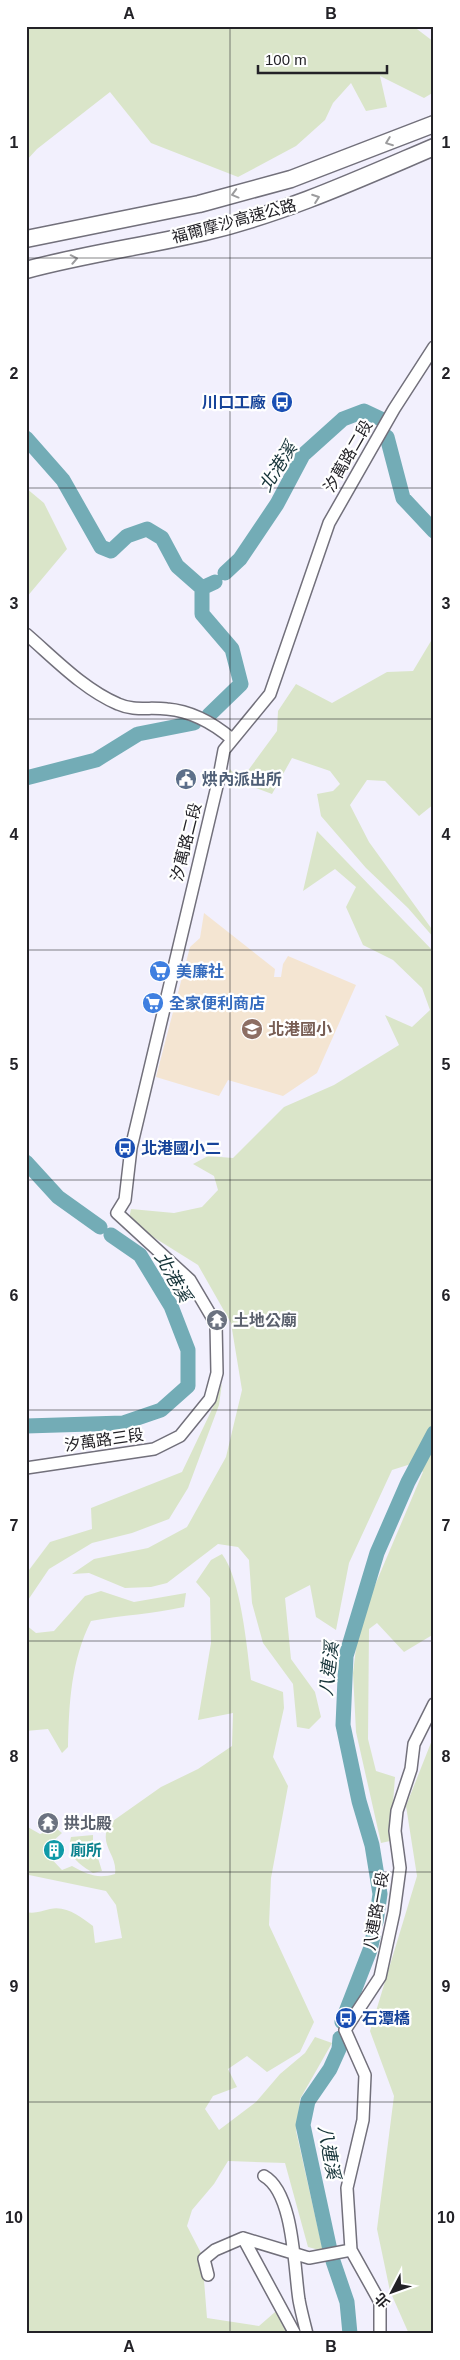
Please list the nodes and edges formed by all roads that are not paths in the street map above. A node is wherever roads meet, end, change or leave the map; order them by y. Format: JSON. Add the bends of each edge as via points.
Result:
{"nodes":[{"id":1,"x":434,"y":124,"type":"edge"},
{"id":2,"x":434,"y":147,"type":"edge"},
{"id":3,"x":26,"y":239,"type":"edge"},
{"id":4,"x":26,"y":270,"type":"edge"},
{"id":5,"x":434,"y":347,"type":"edge"},
{"id":6,"x":26,"y":634,"type":"edge"},
{"id":7,"x":232,"y":739,"type":"junction"},
{"id":8,"x":117,"y":1213,"type":"joint"},
{"id":9,"x":26,"y":1468,"type":"edge"},
{"id":10,"x":434,"y":1704,"type":"edge"},
{"id":11,"x":264,"y":2176,"type":"dead end"},
{"id":12,"x":244,"y":2238,"type":"junction"},
{"id":13,"x":351,"y":2250,"type":"junction"},
{"id":14,"x":295,"y":2253,"type":"junction"},
{"id":15,"x":208,"y":2275,"type":"dead end"},
{"id":16,"x":295,"y":2334,"type":"edge"},
{"id":17,"x":307,"y":2334,"type":"edge"},
{"id":18,"x":380,"y":2334,"type":"edge"}],
"edges":[{"from":1,"to":3,"type":"highway","name":"福爾摩沙高速公路","one_way":true,"via":[[282,181],[199,204]]},
{"from":4,"to":2,"type":"highway","name":"福爾摩沙高速公路","one_way":true,"via":[[206,232],[282,210]]},
{"from":5,"to":7,"type":"street","name":"汐萬路二段","via":[[394,409],[329,523],[270,694]]},
{"from":6,"to":7,"type":"street","via":[[83,682],[118,704],[133,708],[167,708],[190,714],[218,727]]},
{"from":7,"to":8,"type":"street","name":"汐萬路二段","via":[[224,750],[131,1148],[125,1200]]},
{"from":8,"to":9,"type":"street","name":"汐萬路三段","via":[[190,1280],[216,1324],[217,1373],[210,1399],[180,1436],[154,1449]]},
{"from":10,"to":13,"type":"street","name":"八連路一段","via":[[414,1744],[411,1769],[397,1811],[395,1831],[400,1868],[380,1977],[345,2030],[365,2075],[363,2120],[347,2188]]},
{"from":11,"to":14,"type":"street","via":[[273,2181],[286,2210]]},
{"from":12,"to":14,"type":"street"},
{"from":12,"to":15,"type":"street","via":[[215,2250],[204,2259]]},
{"from":12,"to":16,"type":"street"},
{"from":13,"to":14,"type":"street","via":[[310,2258]]},
{"from":13,"to":18,"type":"street","via":[[380,2302]]},
{"from":14,"to":17,"type":"street","via":[[299,2300]]}]}
